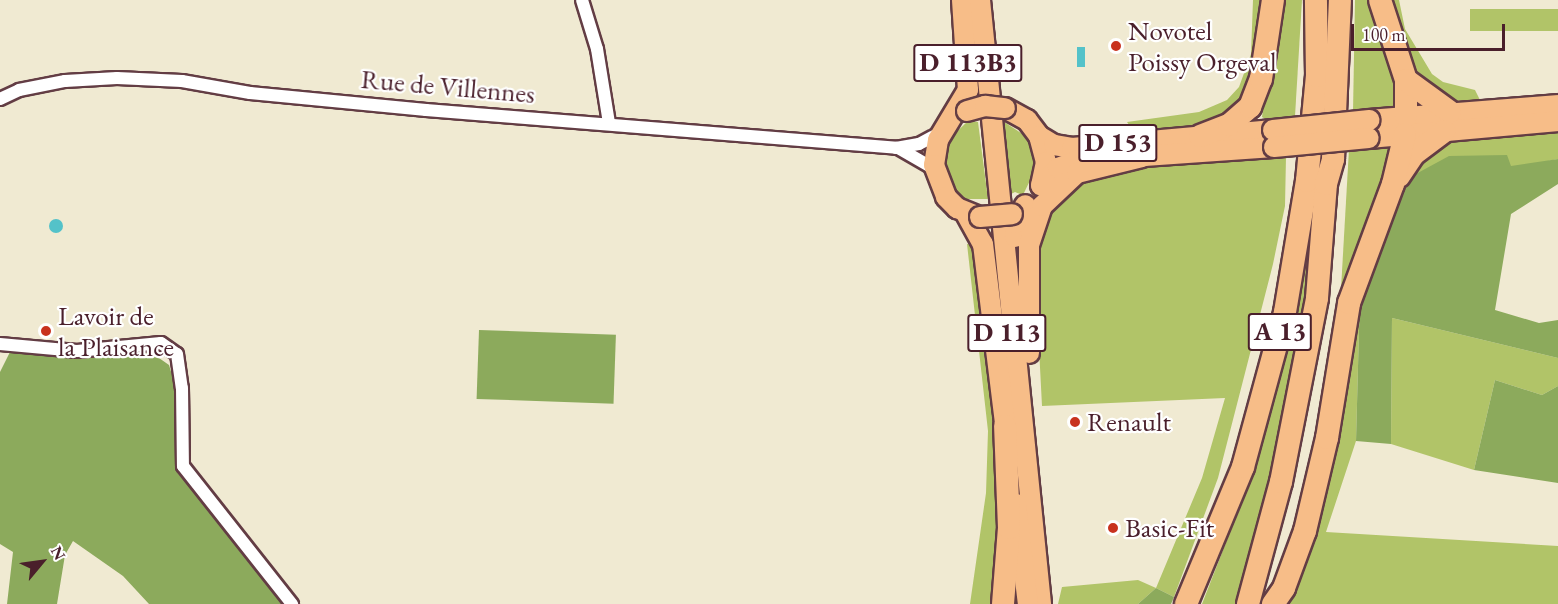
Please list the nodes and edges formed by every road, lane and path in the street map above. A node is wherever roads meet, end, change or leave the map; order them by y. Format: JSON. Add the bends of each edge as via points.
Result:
{"nodes":[{"id":1,"x":582,"y":0,"type":"edge"},
{"id":2,"x":962,"y":0,"type":"edge"},
{"id":3,"x":973,"y":0,"type":"edge"},
{"id":4,"x":980,"y":0,"type":"edge"},
{"id":5,"x":991,"y":0,"type":"edge"},
{"id":6,"x":1273,"y":0,"type":"edge"},
{"id":7,"x":1316,"y":0,"type":"edge"},
{"id":8,"x":1340,"y":0,"type":"edge"},
{"id":9,"x":1380,"y":0,"type":"edge"},
{"id":10,"x":1406,"y":80,"type":"junction"},
{"id":11,"x":0,"y":99,"type":"edge"},
{"id":12,"x":1558,"y":105,"type":"edge"},
{"id":13,"x":1012,"y":112,"type":"junction"},
{"id":14,"x":953,"y":121,"type":"junction"},
{"id":15,"x":1558,"y":121,"type":"edge"},
{"id":16,"x":1447,"y":122,"type":"junction"},
{"id":17,"x":609,"y":123,"type":"junction"},
{"id":18,"x":1405,"y":125,"type":"junction"},
{"id":19,"x":1039,"y":136,"type":"junction"},
{"id":20,"x":1200,"y":136,"type":"junction"},
{"id":21,"x":1274,"y":139,"type":"junction"},
{"id":22,"x":896,"y":148,"type":"junction"},
{"id":23,"x":1142,"y":157,"type":"junction"},
{"id":24,"x":1333,"y":159,"type":"junction"},
{"id":25,"x":934,"y":169,"type":"junction"},
{"id":26,"x":1393,"y":184,"type":"junction"},
{"id":27,"x":1041,"y":185,"type":"junction"},
{"id":28,"x":1019,"y":209,"type":"junction"},
{"id":29,"x":972,"y":215,"type":"junction"},
{"id":30,"x":0,"y":344,"type":"edge"},
{"id":31,"x":1029,"y":353,"type":"junction"},
{"id":32,"x":1005,"y":426,"type":"junction"},
{"id":33,"x":292,"y":604,"type":"edge"},
{"id":34,"x":1003,"y":604,"type":"edge"},
{"id":35,"x":1028,"y":604,"type":"edge"},
{"id":36,"x":1033,"y":604,"type":"edge"},
{"id":37,"x":1041,"y":604,"type":"edge"},
{"id":38,"x":1051,"y":604,"type":"edge"},
{"id":39,"x":1188,"y":604,"type":"edge"},
{"id":40,"x":1248,"y":604,"type":"edge"},
{"id":41,"x":1272,"y":604,"type":"edge"}],
"edges":[{"from":1,"to":17,"type":"street","via":[[597,49]]},
{"from":2,"to":14,"type":"main road","number":"D 113B3","via":[[969,85]]},
{"from":3,"to":36,"type":"main road","number":"D 113"},
{"from":4,"to":37,"type":"main road","number":"D 113"},
{"from":5,"to":13,"type":"main road","via":[[999,80]]},
{"from":6,"to":20,"type":"highway","via":[[1261,80],[1250,107],[1229,125]]},
{"from":7,"to":39,"type":"highway","number":"A 13","via":[[1317,76],[1305,192],[1285,312],[1243,466]]},
{"from":8,"to":24,"type":"highway","number":"A 13"},
{"from":9,"to":10,"type":"highway"},
{"from":10,"to":16,"type":"highway"},
{"from":10,"to":18,"type":"highway"},
{"from":11,"to":17,"type":"street","name":"Rue de Villennes","via":[[19,90],[65,81],[117,78],[182,81],[250,93],[426,110]]},
{"from":12,"to":16,"type":"main road","number":"D 153"},
{"from":13,"to":14,"type":"main road","bridge":true,"via":[[985,106]]},
{"from":13,"to":19,"type":"main road"},
{"from":14,"to":22,"type":"street","name":"Rue de Villennes","via":[[919,144]]},
{"from":14,"to":25,"type":"main road","via":[[935,150]]},
{"from":15,"to":16,"type":"main road","number":"D 153"},
{"from":16,"to":18,"type":"main road","number":"D 153"},
{"from":16,"to":26,"type":"highway","via":[[1414,154]]},
{"from":17,"to":22,"type":"street","name":"Rue de Villennes"},
{"from":18,"to":21,"type":"main road","number":"D 153","bridge":true},
{"from":18,"to":26,"type":"highway"},
{"from":19,"to":20,"type":"main road","number":"D 153","via":[[1067,148]]},
{"from":19,"to":27,"type":"main road","via":[[1046,162]]},
{"from":20,"to":21,"type":"main road","number":"D 153"},
{"from":21,"to":23,"type":"main road","number":"D 153"},
{"from":22,"to":25,"type":"street","name":"Rue de Villennes","via":[[912,153]]},
{"from":23,"to":27,"type":"main road","number":"D 153","via":[[1077,160],[1055,170]]},
{"from":23,"to":31,"type":"main road","via":[[1077,173],[1049,195],[1038,213],[1028,255]]},
{"from":24,"to":40,"type":"highway","number":"A 13","via":[[1326,184],[1317,298],[1303,385]]},
{"from":24,"to":41,"type":"highway","via":[[1338,185],[1317,404]]},
{"from":25,"to":29,"type":"main road","via":[[944,194]]},
{"from":26,"to":41,"type":"highway","via":[[1350,303],[1327,438],[1305,531],[1284,588]]},
{"from":27,"to":28,"type":"main road"},
{"from":28,"to":29,"type":"main road","bridge":true},
{"from":28,"to":31,"type":"main road","via":[[1015,236]]},
{"from":29,"to":32,"type":"main road","via":[[983,244]]},
{"from":30,"to":33,"type":"street","via":[[76,351],[160,343],[177,354],[182,388],[183,466]]},
{"from":31,"to":38,"type":"main road"},
{"from":32,"to":34,"type":"highway","via":[[1009,528]]},
{"from":32,"to":35,"type":"main road"}]}
